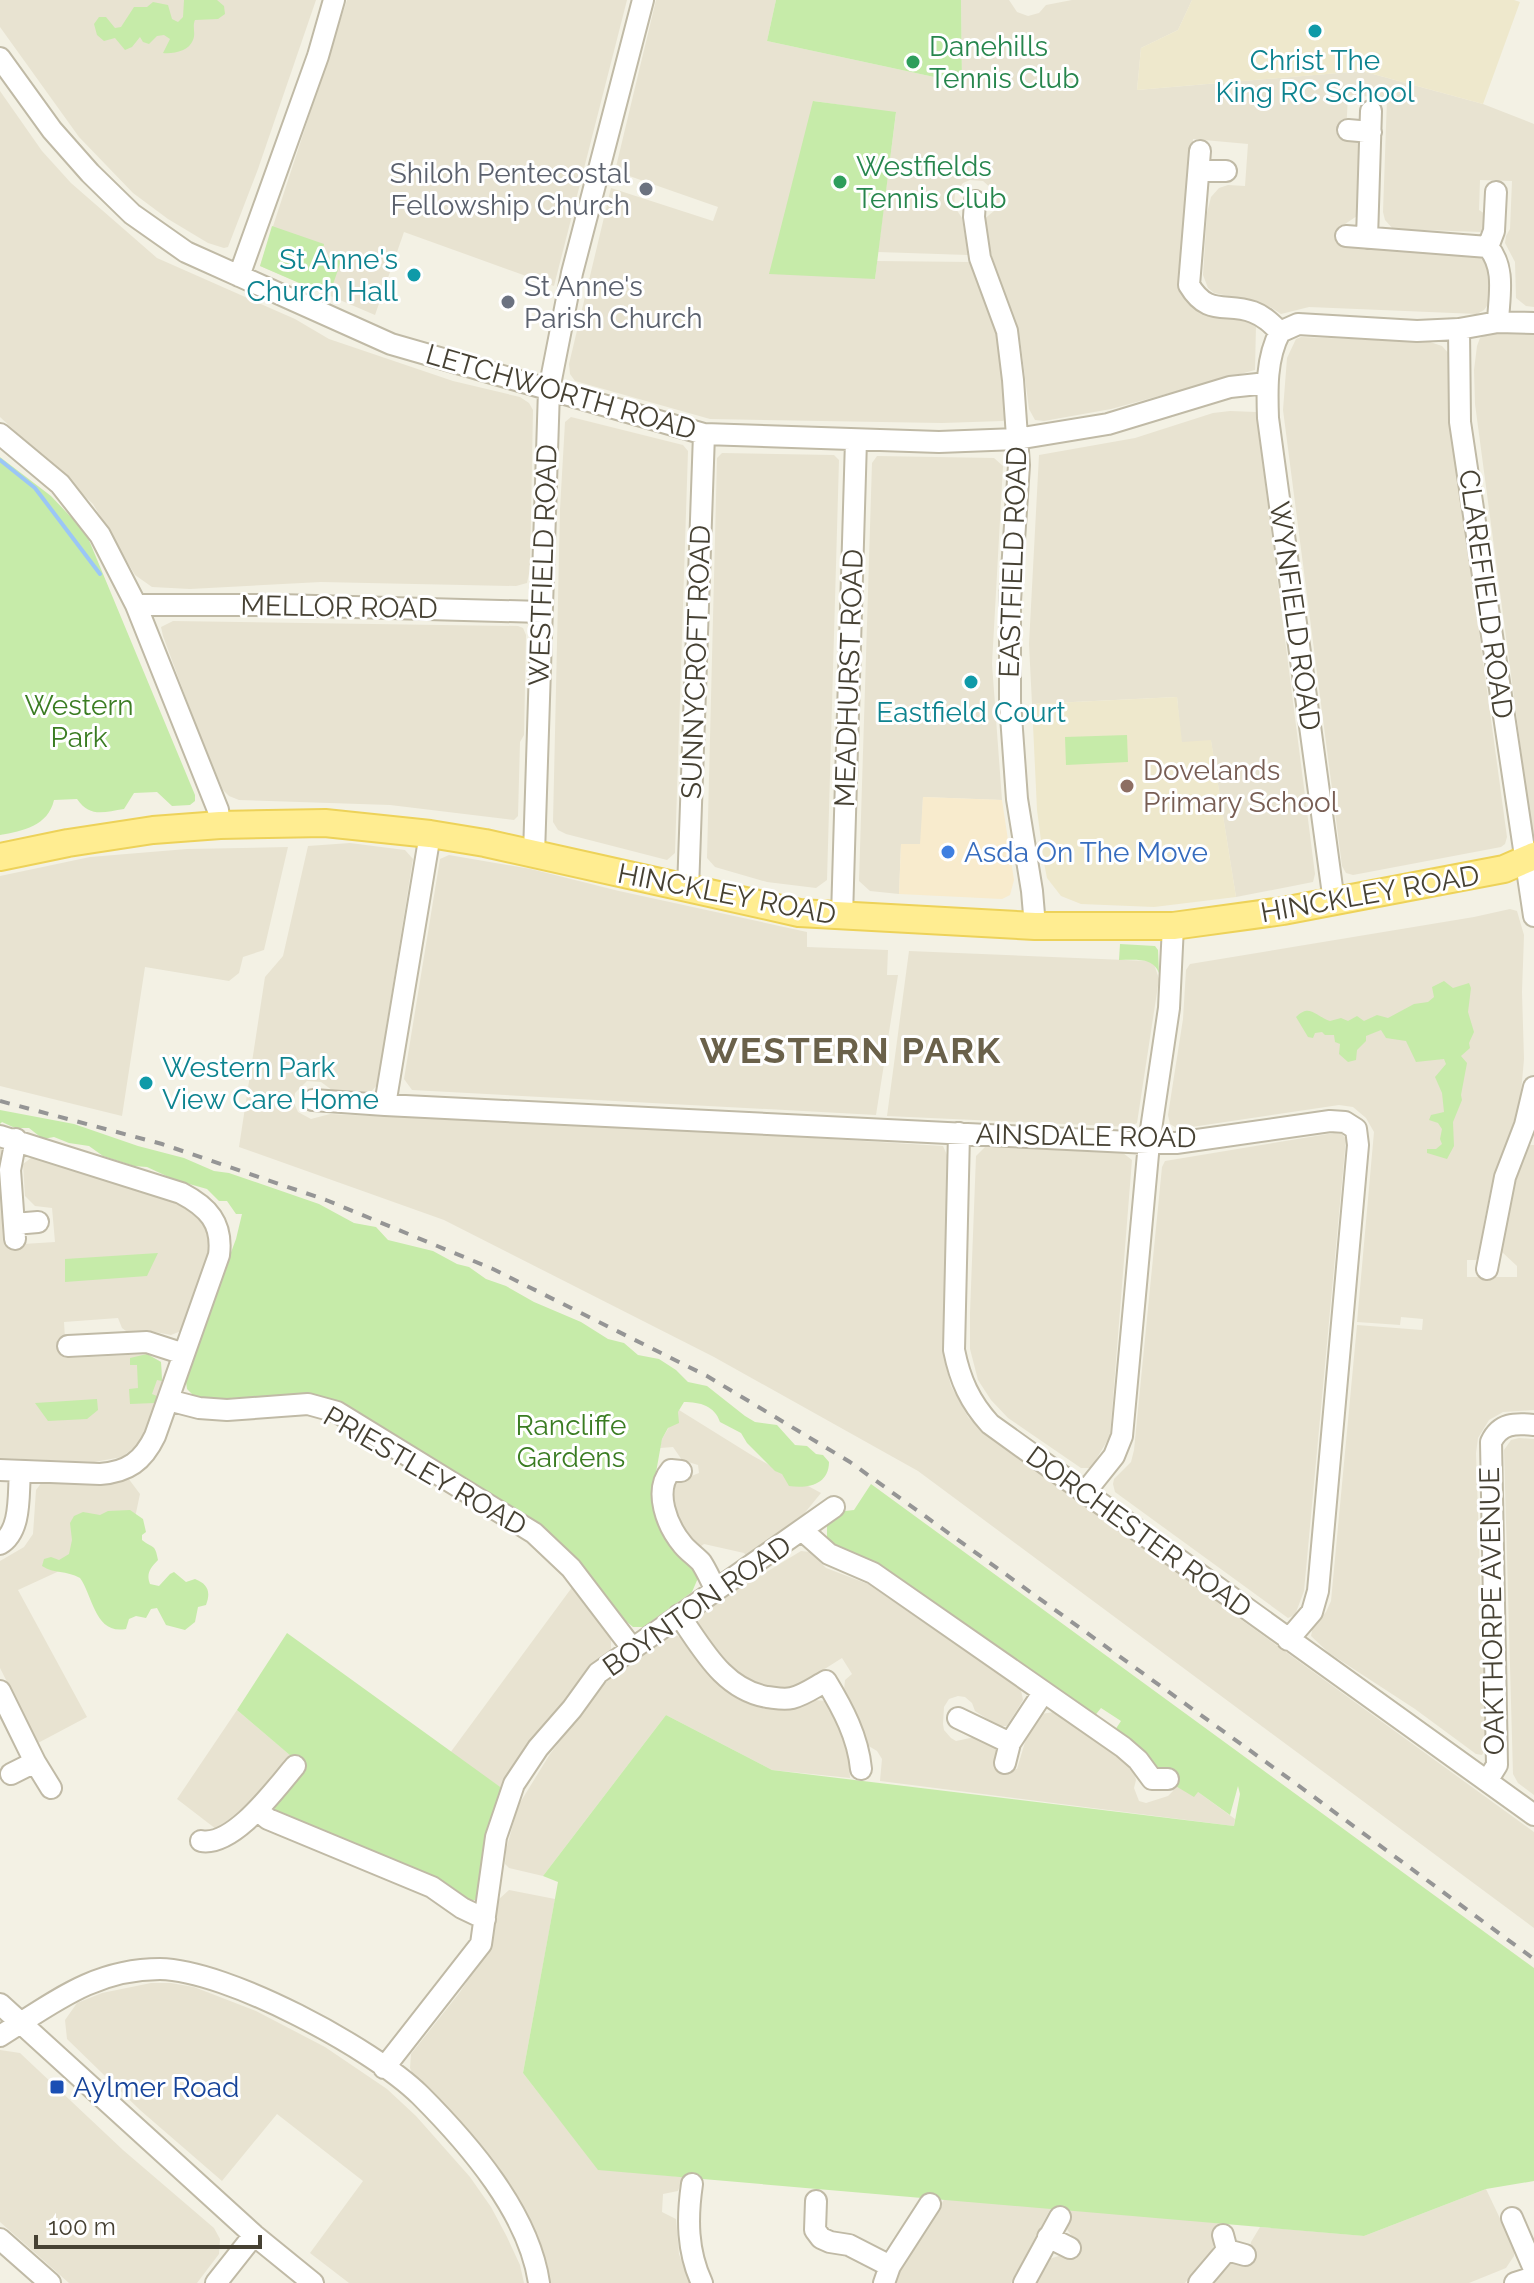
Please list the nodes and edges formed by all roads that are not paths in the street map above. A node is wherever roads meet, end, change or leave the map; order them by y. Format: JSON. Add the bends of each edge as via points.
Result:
{"nodes":[{"id":1,"x":334,"y":0,"type":"edge"},
{"id":2,"x":643,"y":0,"type":"edge"},
{"id":3,"x":0,"y":58,"type":"edge"},
{"id":4,"x":1371,"y":111,"type":"dead end"},
{"id":5,"x":1348,"y":130,"type":"dead end"},
{"id":6,"x":1371,"y":132,"type":"junction"},
{"id":7,"x":1226,"y":171,"type":"dead end"},
{"id":8,"x":1491,"y":200,"type":"dead end"},
{"id":9,"x":975,"y":201,"type":"dead end"},
{"id":10,"x":1346,"y":236,"type":"dead end"},
{"id":11,"x":1367,"y":238,"type":"junction"},
{"id":12,"x":1488,"y":247,"type":"junction"},
{"id":13,"x":239,"y":276,"type":"junction"},
{"id":14,"x":1498,"y":322,"type":"junction"},
{"id":15,"x":1534,"y":323,"type":"edge"},
{"id":16,"x":1459,"y":329,"type":"junction"},
{"id":17,"x":1280,"y":332,"type":"junction"},
{"id":18,"x":1267,"y":383,"type":"junction"},
{"id":19,"x":549,"y":390,"type":"junction"},
{"id":20,"x":0,"y":434,"type":"edge"},
{"id":21,"x":704,"y":434,"type":"junction"},
{"id":22,"x":1017,"y":439,"type":"junction"},
{"id":23,"x":856,"y":440,"type":"junction"},
{"id":24,"x":136,"y":605,"type":"junction"},
{"id":25,"x":542,"y":612,"type":"junction"},
{"id":26,"x":220,"y":825,"type":"junction"},
{"id":27,"x":430,"y":834,"type":"junction"},
{"id":28,"x":534,"y":854,"type":"junction"},
{"id":29,"x":0,"y":857,"type":"edge"},
{"id":30,"x":1525,"y":866,"type":"edge"},
{"id":31,"x":688,"y":890,"type":"junction"},
{"id":32,"x":1334,"y":902,"type":"junction"},
{"id":33,"x":1534,"y":916,"type":"edge"},
{"id":34,"x":842,"y":917,"type":"junction"},
{"id":35,"x":1035,"y":926,"type":"junction"},
{"id":36,"x":1173,"y":926,"type":"junction"},
{"id":37,"x":1534,"y":1087,"type":"edge"},
{"id":38,"x":313,"y":1100,"type":"dead end"},
{"id":39,"x":385,"y":1105,"type":"junction"},
{"id":40,"x":959,"y":1133,"type":"junction"},
{"id":41,"x":8,"y":1137,"type":"edge"},
{"id":42,"x":1149,"y":1143,"type":"junction"},
{"id":43,"x":38,"y":1222,"type":"dead end"},
{"id":44,"x":1487,"y":1270,"type":"dead end"},
{"id":45,"x":68,"y":1346,"type":"dead end"},
{"id":46,"x":184,"y":1354,"type":"junction"},
{"id":47,"x":168,"y":1400,"type":"junction"},
{"id":48,"x":1534,"y":1425,"type":"edge"},
{"id":49,"x":672,"y":1465,"type":"dead end"},
{"id":50,"x":10,"y":1471,"type":"edge"},
{"id":51,"x":1086,"y":1491,"type":"junction"},
{"id":52,"x":834,"y":1507,"type":"dead end"},
{"id":53,"x":803,"y":1531,"type":"junction"},
{"id":54,"x":0,"y":1544,"type":"edge"},
{"id":55,"x":716,"y":1590,"type":"junction"},
{"id":56,"x":679,"y":1615,"type":"junction"},
{"id":57,"x":1288,"y":1640,"type":"junction"},
{"id":58,"x":632,"y":1648,"type":"junction"},
{"id":59,"x":0,"y":1691,"type":"edge"},
{"id":60,"x":1043,"y":1693,"type":"junction"},
{"id":61,"x":958,"y":1718,"type":"dead end"},
{"id":62,"x":864,"y":1759,"type":"dead end"},
{"id":63,"x":35,"y":1762,"type":"junction"},
{"id":64,"x":295,"y":1766,"type":"dead end"},
{"id":65,"x":11,"y":1774,"type":"dead end"},
{"id":66,"x":1487,"y":1781,"type":"junction"},
{"id":67,"x":1155,"y":1784,"type":"dead end"},
{"id":68,"x":51,"y":1788,"type":"dead end"},
{"id":69,"x":257,"y":1810,"type":"junction"},
{"id":70,"x":1534,"y":1815,"type":"edge"},
{"id":71,"x":201,"y":1841,"type":"dead end"},
{"id":72,"x":485,"y":1919,"type":"junction"},
{"id":73,"x":0,"y":2004,"type":"edge"},
{"id":74,"x":19,"y":2024,"type":"junction"},
{"id":75,"x":0,"y":2036,"type":"edge"},
{"id":76,"x":384,"y":2068,"type":"junction"},
{"id":77,"x":692,"y":2184,"type":"dead end"},
{"id":78,"x":816,"y":2201,"type":"dead end"},
{"id":79,"x":930,"y":2204,"type":"dead end"},
{"id":80,"x":1060,"y":2217,"type":"dead end"},
{"id":81,"x":1512,"y":2218,"type":"dead end"},
{"id":82,"x":254,"y":2235,"type":"junction"},
{"id":83,"x":1048,"y":2237,"type":"junction"},
{"id":84,"x":0,"y":2239,"type":"edge"},
{"id":85,"x":1231,"y":2246,"type":"dead end"},
{"id":86,"x":1070,"y":2248,"type":"dead end"},
{"id":87,"x":1534,"y":2269,"type":"edge"},
{"id":88,"x":887,"y":2274,"type":"edge"},
{"id":89,"x":1534,"y":2277,"type":"edge"},
{"id":90,"x":50,"y":2283,"type":"edge"},
{"id":91,"x":216,"y":2283,"type":"edge"},
{"id":92,"x":313,"y":2283,"type":"edge"},
{"id":93,"x":539,"y":2283,"type":"edge"},
{"id":94,"x":702,"y":2283,"type":"edge"},
{"id":95,"x":1024,"y":2283,"type":"edge"},
{"id":96,"x":1199,"y":2283,"type":"edge"},
{"id":97,"x":1515,"y":2283,"type":"edge"}],
"edges":[{"from":1,"to":13,"type":"street"},
{"from":2,"to":19,"type":"street","name":"WESTFIELD ROAD","via":[[572,273]]},
{"from":3,"to":13,"type":"street","name":"LETCHWORTH ROAD","via":[[52,130],[132,214],[186,252]]},
{"from":4,"to":6,"type":"street"},
{"from":5,"to":6,"type":"street"},
{"from":6,"to":11,"type":"street"},
{"from":7,"to":17,"type":"street","via":[[1200,161],[1189,285],[1197,298],[1214,308],[1251,311]]},
{"from":8,"to":12,"type":"street","via":[[1494,231]]},
{"from":9,"to":22,"type":"street","name":"EASTFIELD ROAD","via":[[980,258],[1007,331]]},
{"from":10,"to":11,"type":"street"},
{"from":11,"to":12,"type":"street"},
{"from":12,"to":14,"type":"street","via":[[1500,270]]},
{"from":13,"to":19,"type":"street","name":"LETCHWORTH ROAD","via":[[391,344]]},
{"from":14,"to":15,"type":"street"},
{"from":14,"to":16,"type":"street"},
{"from":16,"to":17,"type":"street","via":[[1298,324]]},
{"from":16,"to":30,"type":"street","name":"CLAREFIELD ROAD","via":[[1460,422]]},
{"from":17,"to":18,"type":"street","name":"WYNFIELD ROAD"},
{"from":18,"to":22,"type":"street","name":"LETCHWORTH ROAD","via":[[1230,387],[1108,424]]},
{"from":18,"to":32,"type":"street","name":"WYNFIELD ROAD"},
{"from":19,"to":21,"type":"street","name":"LETCHWORTH ROAD"},
{"from":19,"to":25,"type":"street","name":"WESTFIELD ROAD"},
{"from":20,"to":24,"type":"street","via":[[60,484],[82,510]]},
{"from":21,"to":23,"type":"street","name":"LETCHWORTH ROAD"},
{"from":21,"to":31,"type":"street","name":"SUNNYCROFT ROAD"},
{"from":22,"to":23,"type":"street","name":"LETCHWORTH ROAD"},
{"from":22,"to":35,"type":"street","name":"EASTFIELD ROAD","via":[[1010,702]]},
{"from":23,"to":34,"type":"street","name":"MEADHURST ROAD"},
{"from":24,"to":25,"type":"street","name":"MELLOR ROAD"},
{"from":24,"to":26,"type":"street"},
{"from":25,"to":28,"type":"street","name":"WESTFIELD ROAD"},
{"from":26,"to":27,"type":"main road","name":"HINCKLEY ROAD","via":[[325,823]]},
{"from":26,"to":29,"type":"main road","name":"HINCKLEY ROAD","via":[[110,836]]},
{"from":27,"to":28,"type":"main road","name":"HINCKLEY ROAD"},
{"from":27,"to":39,"type":"street"},
{"from":28,"to":31,"type":"main road","name":"HINCKLEY ROAD"},
{"from":30,"to":32,"type":"main road","name":"HINCKLEY ROAD"},
{"from":30,"to":33,"type":"street","name":"CLAREFIELD ROAD"},
{"from":31,"to":34,"type":"main road","name":"HINCKLEY ROAD"},
{"from":32,"to":36,"type":"main road","name":"HINCKLEY ROAD"},
{"from":34,"to":35,"type":"main road","name":"HINCKLEY ROAD"},
{"from":35,"to":36,"type":"main road","name":"HINCKLEY ROAD"},
{"from":36,"to":42,"type":"street","via":[[1169,1008]]},
{"from":37,"to":44,"type":"street","via":[[1505,1177]]},
{"from":38,"to":39,"type":"street","name":"AINSDALE ROAD"},
{"from":39,"to":40,"type":"street","name":"AINSDALE ROAD"},
{"from":40,"to":42,"type":"street","name":"AINSDALE ROAD"},
{"from":40,"to":51,"type":"street","name":"DORCHESTER ROAD","via":[[953,1326],[959,1376],[990,1424]]},
{"from":41,"to":43,"type":"street","via":[[14,1231]]},
{"from":41,"to":46,"type":"street","via":[[181,1193],[214,1218],[219,1255]]},
{"from":42,"to":51,"type":"street","via":[[1121,1443]]},
{"from":42,"to":57,"type":"street","name":"AINSDALE ROAD","via":[[1330,1121],[1351,1125],[1359,1135],[1318,1591],[1312,1612]]},
{"from":45,"to":46,"type":"street","via":[[147,1342]]},
{"from":46,"to":47,"type":"street"},
{"from":47,"to":50,"type":"street","via":[[150,1447],[132,1467],[100,1474]]},
{"from":47,"to":58,"type":"street","name":"PRIESTLEY ROAD","via":[[227,1410],[308,1404],[337,1412],[534,1533],[571,1568]]},
{"from":48,"to":66,"type":"street","name":"OAKTHORPE AVENUE","via":[[1508,1425],[1491,1442],[1497,1765]]},
{"from":49,"to":55,"type":"street","via":[[663,1489],[671,1528],[701,1562]]},
{"from":50,"to":54,"type":"street","via":[[15,1523]]},
{"from":51,"to":57,"type":"street","name":"DORCHESTER ROAD"},
{"from":52,"to":53,"type":"street","name":"BOYNTON ROAD"},
{"from":53,"to":55,"type":"street","name":"BOYNTON ROAD"},
{"from":53,"to":60,"type":"street","via":[[829,1554],[873,1573]]},
{"from":55,"to":56,"type":"street","name":"BOYNTON ROAD"},
{"from":56,"to":58,"type":"street","name":"BOYNTON ROAD"},
{"from":56,"to":62,"type":"street","via":[[715,1667],[753,1694],[792,1698],[832,1676]]},
{"from":57,"to":66,"type":"street","name":"DORCHESTER ROAD"},
{"from":58,"to":72,"type":"street","name":"BOYNTON ROAD","via":[[598,1673],[514,1784],[496,1837]]},
{"from":59,"to":63,"type":"street"},
{"from":60,"to":61,"type":"street","via":[[1008,1753]]},
{"from":60,"to":67,"type":"street","via":[[1123,1747]]},
{"from":63,"to":65,"type":"street"},
{"from":63,"to":68,"type":"street"},
{"from":64,"to":69,"type":"street"},
{"from":66,"to":70,"type":"street","name":"DORCHESTER ROAD"},
{"from":69,"to":71,"type":"street","via":[[211,1843]]},
{"from":69,"to":72,"type":"street","via":[[432,1887]]},
{"from":72,"to":76,"type":"street","name":"BOYNTON ROAD","via":[[481,1944]]},
{"from":73,"to":74,"type":"street"},
{"from":74,"to":75,"type":"street"},
{"from":74,"to":76,"type":"street","via":[[102,1978],[162,1969],[190,1972],[297,2015]]},
{"from":74,"to":82,"type":"street"},
{"from":76,"to":93,"type":"street","via":[[418,2093],[489,2173],[529,2245]]},
{"from":77,"to":94,"type":"street","via":[[680,2205]]},
{"from":78,"to":88,"type":"street","via":[[815,2230],[821,2238],[849,2245]]},
{"from":79,"to":88,"type":"street"},
{"from":80,"to":83,"type":"street"},
{"from":81,"to":87,"type":"street"},
{"from":82,"to":91,"type":"street"},
{"from":82,"to":92,"type":"street"},
{"from":83,"to":86,"type":"street"},
{"from":83,"to":95,"type":"street"},
{"from":84,"to":90,"type":"street"},
{"from":85,"to":96,"type":"street"},
{"from":89,"to":97,"type":"street"}]}
